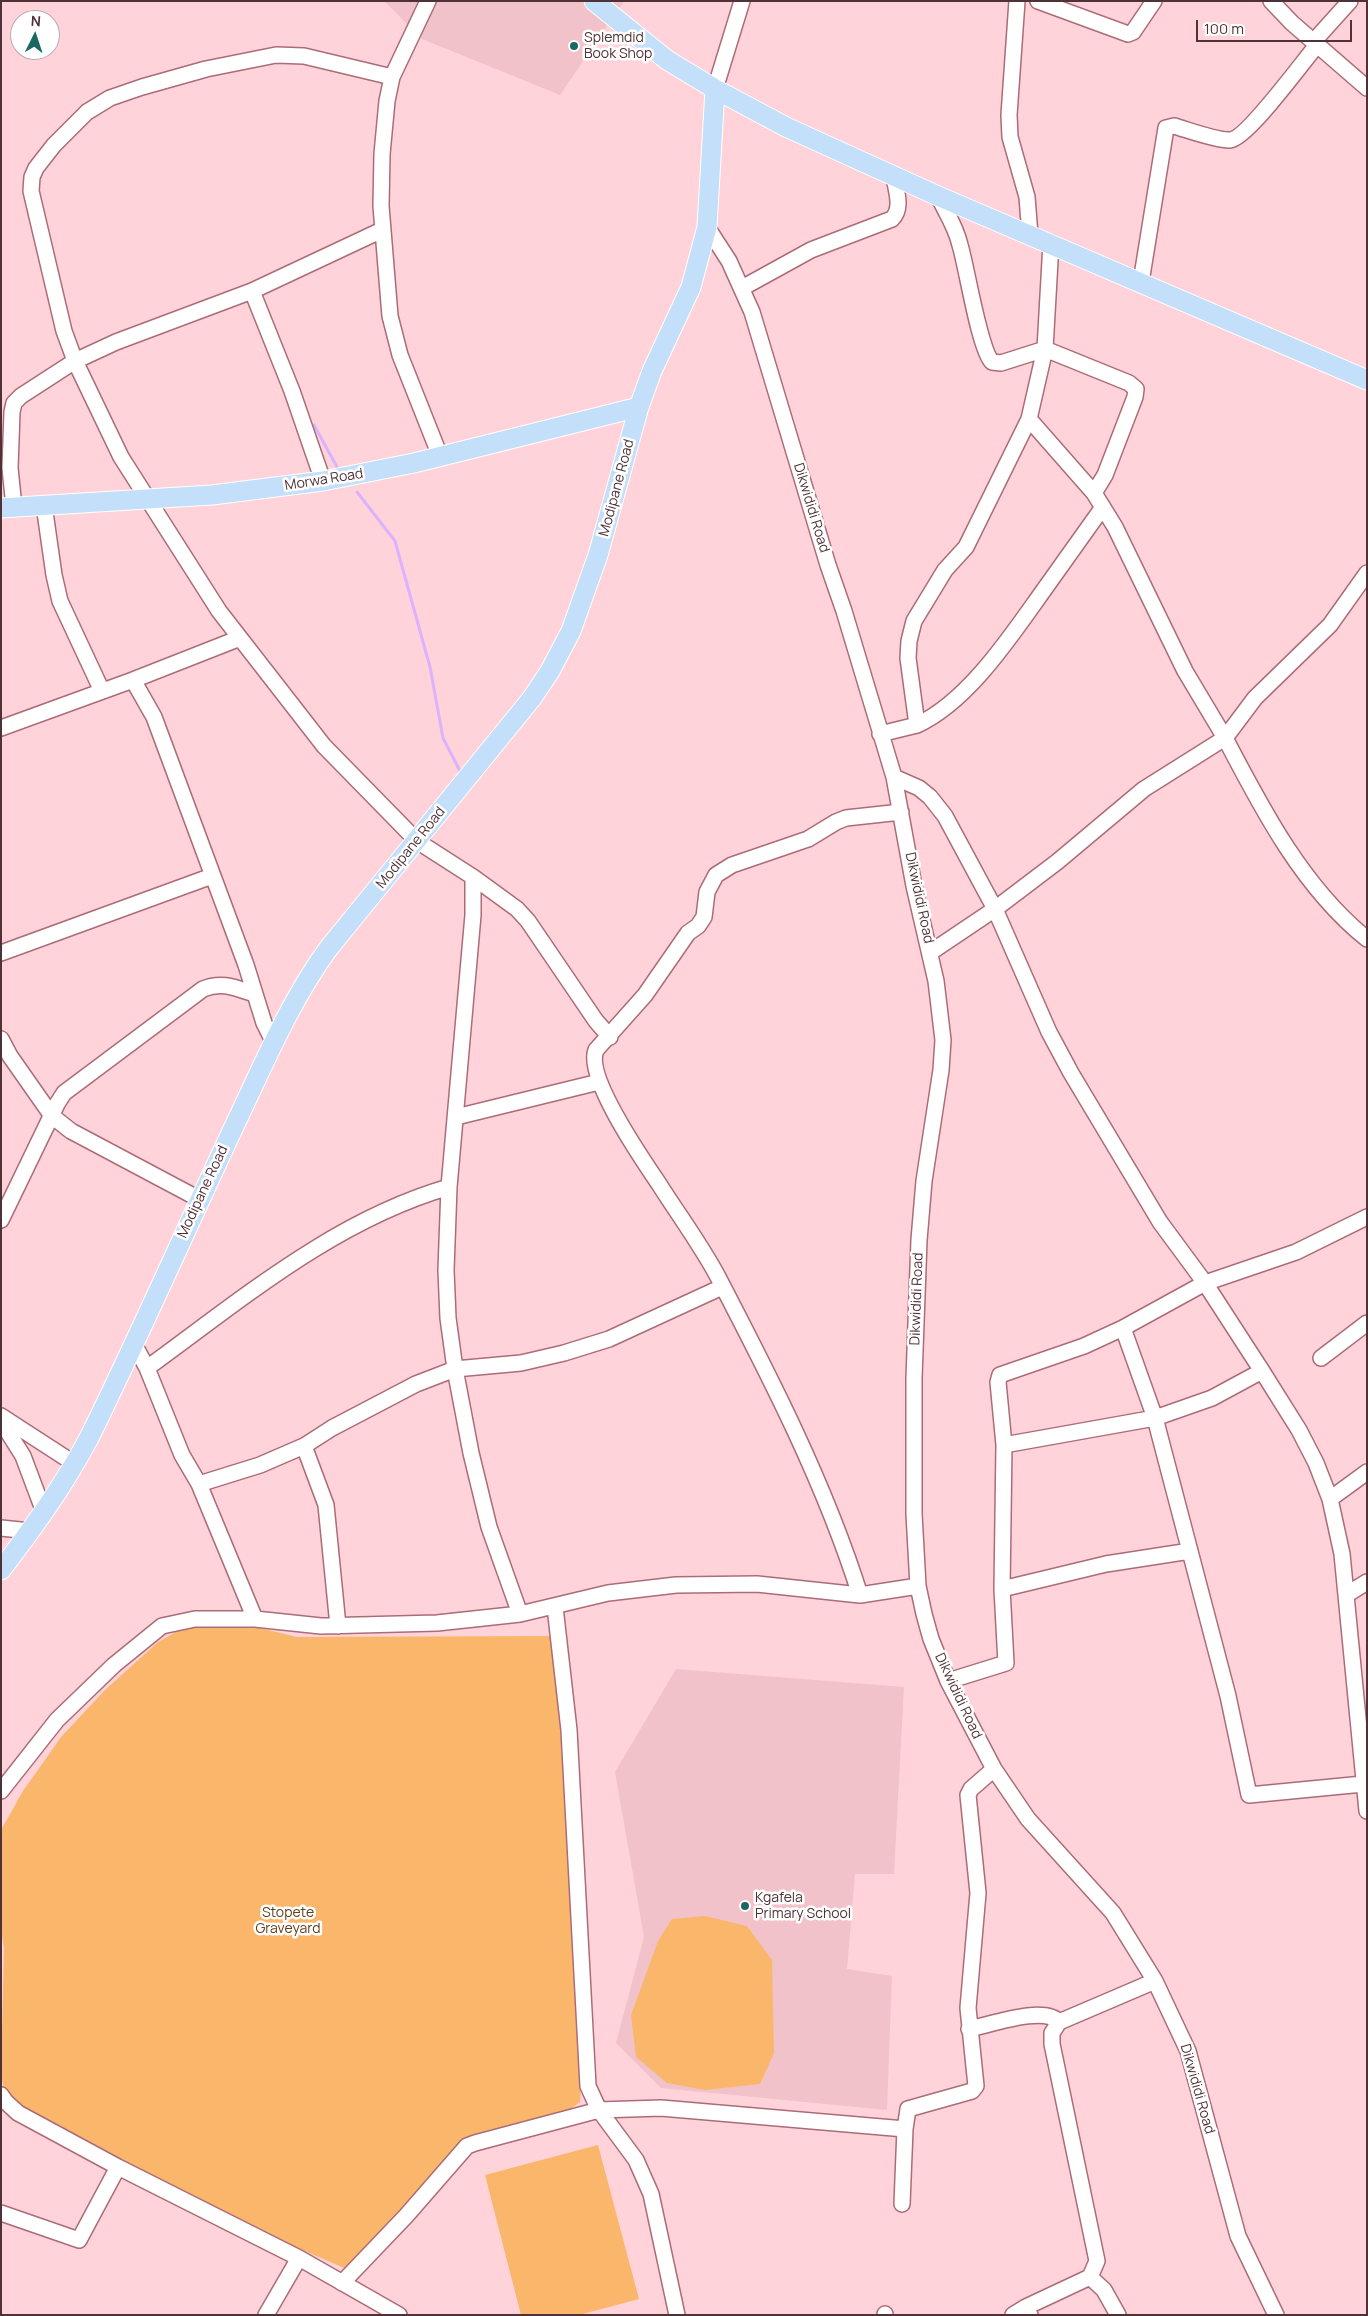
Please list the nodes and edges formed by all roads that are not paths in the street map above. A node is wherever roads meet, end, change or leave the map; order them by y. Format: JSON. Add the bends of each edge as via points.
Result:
{"nodes":[{"id":1,"x":428,"y":1,"type":"edge"},
{"id":2,"x":594,"y":1,"type":"edge"},
{"id":3,"x":742,"y":1,"type":"edge"},
{"id":4,"x":1017,"y":1,"type":"edge"},
{"id":5,"x":1038,"y":1,"type":"edge"},
{"id":6,"x":1154,"y":1,"type":"edge"},
{"id":7,"x":1271,"y":1,"type":"edge"},
{"id":8,"x":1350,"y":1,"type":"edge"},
{"id":9,"x":1316,"y":43,"type":"junction"},
{"id":10,"x":392,"y":77,"type":"junction"},
{"id":11,"x":1367,"y":88,"type":"edge"},
{"id":12,"x":715,"y":90,"type":"junction"},
{"id":13,"x":894,"y":177,"type":"junction"},
{"id":14,"x":938,"y":196,"type":"junction"},
{"id":15,"x":707,"y":227,"type":"junction"},
{"id":16,"x":382,"y":230,"type":"junction"},
{"id":17,"x":1030,"y":235,"type":"junction"},
{"id":18,"x":1051,"y":243,"type":"junction"},
{"id":19,"x":1141,"y":282,"type":"junction"},
{"id":20,"x":742,"y":288,"type":"junction"},
{"id":21,"x":252,"y":291,"type":"junction"},
{"id":22,"x":1044,"y":348,"type":"junction"},
{"id":23,"x":76,"y":361,"type":"junction"},
{"id":24,"x":1367,"y":380,"type":"edge"},
{"id":25,"x":639,"y":407,"type":"junction"},
{"id":26,"x":1029,"y":419,"type":"junction"},
{"id":27,"x":440,"y":456,"type":"junction"},
{"id":28,"x":323,"y":481,"type":"junction"},
{"id":29,"x":1094,"y":493,"type":"junction"},
{"id":30,"x":148,"y":499,"type":"junction"},
{"id":31,"x":44,"y":504,"type":"junction"},
{"id":32,"x":1103,"y":507,"type":"junction"},
{"id":33,"x":7,"y":508,"type":"edge"},
{"id":34,"x":1367,"y":573,"type":"edge"},
{"id":35,"x":240,"y":638,"type":"junction"},
{"id":36,"x":133,"y":680,"type":"junction"},
{"id":37,"x":102,"y":691,"type":"junction"},
{"id":38,"x":917,"y":725,"type":"junction"},
{"id":39,"x":1,"y":728,"type":"edge"},
{"id":40,"x":880,"y":734,"type":"junction"},
{"id":41,"x":1225,"y":738,"type":"junction"},
{"id":42,"x":894,"y":777,"type":"junction"},
{"id":43,"x":901,"y":812,"type":"junction"},
{"id":44,"x":417,"y":841,"type":"junction"},
{"id":45,"x":212,"y":876,"type":"junction"},
{"id":46,"x":473,"y":877,"type":"junction"},
{"id":47,"x":995,"y":908,"type":"junction"},
{"id":48,"x":1367,"y":939,"type":"edge"},
{"id":49,"x":931,"y":952,"type":"junction"},
{"id":50,"x":1,"y":953,"type":"edge"},
{"id":51,"x":254,"y":994,"type":"junction"},
{"id":52,"x":610,"y":1037,"type":"junction"},
{"id":53,"x":1,"y":1039,"type":"edge"},
{"id":54,"x":274,"y":1043,"type":"junction"},
{"id":55,"x":599,"y":1082,"type":"junction"},
{"id":56,"x":52,"y":1116,"type":"junction"},
{"id":57,"x":456,"y":1117,"type":"junction"},
{"id":58,"x":449,"y":1187,"type":"junction"},
{"id":59,"x":199,"y":1200,"type":"junction"},
{"id":60,"x":1367,"y":1217,"type":"edge"},
{"id":61,"x":1,"y":1220,"type":"edge"},
{"id":62,"x":1205,"y":1283,"type":"junction"},
{"id":63,"x":722,"y":1287,"type":"junction"},
{"id":64,"x":1367,"y":1323,"type":"edge"},
{"id":65,"x":1123,"y":1328,"type":"junction"},
{"id":66,"x":134,"y":1344,"type":"junction"},
{"id":67,"x":1321,"y":1358,"type":"dead end"},
{"id":68,"x":147,"y":1368,"type":"junction"},
{"id":69,"x":455,"y":1369,"type":"junction"},
{"id":70,"x":1262,"y":1372,"type":"junction"},
{"id":71,"x":1,"y":1416,"type":"edge"},
{"id":72,"x":1155,"y":1418,"type":"junction"},
{"id":73,"x":1,"y":1420,"type":"edge"},
{"id":74,"x":1004,"y":1445,"type":"junction"},
{"id":75,"x":304,"y":1446,"type":"junction"},
{"id":76,"x":76,"y":1464,"type":"junction"},
{"id":77,"x":1367,"y":1472,"type":"edge"},
{"id":78,"x":200,"y":1484,"type":"junction"},
{"id":79,"x":1330,"y":1499,"type":"junction"},
{"id":80,"x":44,"y":1512,"type":"junction"},
{"id":81,"x":1,"y":1528,"type":"edge"},
{"id":82,"x":30,"y":1532,"type":"junction"},
{"id":83,"x":1190,"y":1551,"type":"junction"},
{"id":84,"x":1,"y":1570,"type":"edge"},
{"id":85,"x":1367,"y":1582,"type":"edge"},
{"id":86,"x":918,"y":1586,"type":"junction"},
{"id":87,"x":1002,"y":1589,"type":"junction"},
{"id":88,"x":860,"y":1595,"type":"junction"},
{"id":89,"x":1346,"y":1595,"type":"junction"},
{"id":90,"x":555,"y":1607,"type":"junction"},
{"id":91,"x":520,"y":1614,"type":"junction"},
{"id":92,"x":255,"y":1619,"type":"junction"},
{"id":93,"x":338,"y":1626,"type":"junction"},
{"id":94,"x":1361,"y":1678,"type":"edge"},
{"id":95,"x":948,"y":1681,"type":"junction"},
{"id":96,"x":1364,"y":1766,"type":"edge"},
{"id":97,"x":994,"y":1769,"type":"junction"},
{"id":98,"x":1363,"y":1784,"type":"junction"},
{"id":99,"x":1,"y":1791,"type":"edge"},
{"id":100,"x":1367,"y":1810,"type":"edge"},
{"id":101,"x":1155,"y":1981,"type":"junction"},
{"id":102,"x":1059,"y":2022,"type":"junction"},
{"id":103,"x":969,"y":2029,"type":"junction"},
{"id":104,"x":1,"y":2094,"type":"edge"},
{"id":105,"x":599,"y":2110,"type":"junction"},
{"id":106,"x":905,"y":2129,"type":"junction"},
{"id":107,"x":118,"y":2167,"type":"junction"},
{"id":108,"x":902,"y":2204,"type":"dead end"},
{"id":109,"x":1,"y":2214,"type":"edge"},
{"id":110,"x":299,"y":2258,"type":"junction"},
{"id":111,"x":1090,"y":2277,"type":"junction"},
{"id":112,"x":342,"y":2283,"type":"junction"},
{"id":113,"x":1023,"y":2312,"type":"edge"},
{"id":114,"x":266,"y":2315,"type":"edge"},
{"id":115,"x":399,"y":2315,"type":"edge"},
{"id":116,"x":677,"y":2315,"type":"edge"},
{"id":117,"x":1118,"y":2315,"type":"edge"},
{"id":118,"x":1276,"y":2315,"type":"edge"}],
"edges":[{"from":1,"to":10,"type":"street"},
{"from":2,"to":12,"type":"main road","via":[[667,60]]},
{"from":3,"to":12,"type":"street"},
{"from":4,"to":17,"type":"street","via":[[1010,137],[1027,197]]},
{"from":5,"to":6,"type":"street","via":[[1128,34]]},
{"from":7,"to":9,"type":"street"},
{"from":8,"to":9,"type":"street"},
{"from":9,"to":11,"type":"street"},
{"from":9,"to":19,"type":"street","via":[[1264,111],[1236,139],[1227,140],[1174,126],[1166,128]]},
{"from":10,"to":16,"type":"street","via":[[382,154]]},
{"from":10,"to":23,"type":"street","via":[[304,56],[276,56],[206,69],[142,87],[110,98],[87,112],[54,145],[32,177],[34,206],[50,274],[64,330]]},
{"from":12,"to":13,"type":"main road"},
{"from":12,"to":15,"type":"main road","name":"Modipane Road"},
{"from":13,"to":14,"type":"main road"},
{"from":13,"to":20,"type":"street","via":[[899,208],[892,219],[818,247]]},
{"from":14,"to":17,"type":"main road"},
{"from":14,"to":22,"type":"street","via":[[958,235],[988,358],[1001,363]]},
{"from":15,"to":20,"type":"street","name":"Dikwididi Road"},
{"from":15,"to":25,"type":"main road","name":"Modipane Road","via":[[691,287]]},
{"from":16,"to":21,"type":"street"},
{"from":16,"to":27,"type":"street","via":[[390,316],[400,355]]},
{"from":17,"to":18,"type":"main road"},
{"from":18,"to":19,"type":"main road"},
{"from":18,"to":22,"type":"street"},
{"from":19,"to":24,"type":"main road"},
{"from":20,"to":40,"type":"street","name":"Dikwididi Road","via":[[759,334]]},
{"from":21,"to":23,"type":"street","via":[[116,342]]},
{"from":21,"to":28,"type":"street"},
{"from":22,"to":26,"type":"street"},
{"from":22,"to":29,"type":"street","via":[[1129,383],[1136,389],[1105,475]]},
{"from":23,"to":30,"type":"street","via":[[122,457]]},
{"from":23,"to":33,"type":"street","via":[[14,403]]},
{"from":25,"to":27,"type":"main road","name":"Morwa Road"},
{"from":25,"to":44,"type":"main road","name":"Modipane Road","via":[[598,555],[571,630],[532,698]]},
{"from":26,"to":29,"type":"street"},
{"from":26,"to":38,"type":"street","via":[[966,547],[945,570],[914,621],[908,658]]},
{"from":27,"to":28,"type":"main road","name":"Morwa Road"},
{"from":28,"to":30,"type":"main road","name":"Morwa Road","via":[[212,495]]},
{"from":29,"to":32,"type":"street"},
{"from":30,"to":31,"type":"main road","name":"Morwa Road"},
{"from":30,"to":35,"type":"street","via":[[219,611]]},
{"from":31,"to":33,"type":"main road","name":"Morwa Road"},
{"from":31,"to":37,"type":"street","via":[[60,601]]},
{"from":32,"to":38,"type":"street","via":[[1006,644],[952,704],[936,717]]},
{"from":32,"to":41,"type":"street","via":[[1185,671]]},
{"from":34,"to":41,"type":"street","via":[[1330,625],[1255,698]]},
{"from":35,"to":36,"type":"street"},
{"from":35,"to":44,"type":"street","via":[[324,746]]},
{"from":36,"to":37,"type":"street"},
{"from":36,"to":45,"type":"street","via":[[154,717]]},
{"from":37,"to":39,"type":"street"},
{"from":38,"to":40,"type":"street"},
{"from":40,"to":42,"type":"street","name":"Dikwididi Road"},
{"from":41,"to":47,"type":"street","via":[[1144,789],[1057,862]]},
{"from":41,"to":48,"type":"street","via":[[1299,864],[1322,896]]},
{"from":42,"to":43,"type":"street","name":"Dikwididi Road"},
{"from":42,"to":47,"type":"street","via":[[920,788],[945,816]]},
{"from":43,"to":49,"type":"street","name":"Dikwididi Road","via":[[914,886]]},
{"from":43,"to":52,"type":"street","via":[[841,820],[808,839],[732,865],[716,875],[707,892],[704,917],[688,933],[646,995]]},
{"from":44,"to":46,"type":"street"},
{"from":44,"to":54,"type":"main road","name":"Modipane Road","via":[[320,960]]},
{"from":45,"to":50,"type":"street"},
{"from":45,"to":51,"type":"street"},
{"from":46,"to":52,"type":"street","via":[[528,921]]},
{"from":46,"to":57,"type":"street","via":[[473,915]]},
{"from":47,"to":49,"type":"street"},
{"from":47,"to":62,"type":"street","via":[[1049,1032],[1071,1073],[1160,1222]]},
{"from":49,"to":86,"type":"street","name":"Dikwididi Road","via":[[943,1040],[919,1240],[914,1378],[914,1514]]},
{"from":51,"to":54,"type":"street"},
{"from":51,"to":56,"type":"street","via":[[224,984],[203,989],[64,1093]]},
{"from":52,"to":55,"type":"street","via":[[593,1057]]},
{"from":53,"to":56,"type":"street"},
{"from":54,"to":59,"type":"main road","name":"Modipane Road"},
{"from":55,"to":57,"type":"street"},
{"from":55,"to":63,"type":"street"},
{"from":56,"to":59,"type":"street","via":[[71,1131]]},
{"from":56,"to":61,"type":"street"},
{"from":57,"to":58,"type":"street"},
{"from":58,"to":68,"type":"street","via":[[355,1224],[233,1304]]},
{"from":58,"to":69,"type":"street","via":[[446,1270]]},
{"from":59,"to":66,"type":"main road","name":"Modipane Road"},
{"from":60,"to":62,"type":"street","via":[[1296,1252]]},
{"from":62,"to":65,"type":"street"},
{"from":62,"to":70,"type":"street"},
{"from":63,"to":69,"type":"street","via":[[609,1339],[564,1353],[521,1363]]},
{"from":63,"to":88,"type":"street","via":[[780,1400],[822,1493],[848,1555]]},
{"from":64,"to":67,"type":"street"},
{"from":65,"to":72,"type":"street"},
{"from":65,"to":74,"type":"street","via":[[1084,1346],[1000,1375]]},
{"from":66,"to":68,"type":"street"},
{"from":66,"to":76,"type":"main road","name":"Modipane Road"},
{"from":68,"to":78,"type":"street","via":[[182,1455]]},
{"from":69,"to":75,"type":"street","via":[[378,1403]]},
{"from":69,"to":91,"type":"street","via":[[489,1527]]},
{"from":70,"to":72,"type":"street","via":[[1212,1398]]},
{"from":70,"to":79,"type":"street","via":[[1299,1430]]},
{"from":71,"to":76,"type":"street"},
{"from":72,"to":74,"type":"street"},
{"from":72,"to":83,"type":"street"},
{"from":73,"to":80,"type":"street","via":[[23,1456]]},
{"from":74,"to":87,"type":"street"},
{"from":75,"to":78,"type":"street","via":[[260,1465]]},
{"from":75,"to":93,"type":"street","via":[[326,1505]]},
{"from":76,"to":80,"type":"main road","name":"Modipane Road"},
{"from":77,"to":79,"type":"street"},
{"from":78,"to":92,"type":"street"},
{"from":79,"to":89,"type":"street","via":[[1342,1554]]},
{"from":80,"to":82,"type":"main road","name":"Modipane Road"},
{"from":81,"to":82,"type":"street"},
{"from":82,"to":84,"type":"main road","name":"Modipane Road"},
{"from":83,"to":87,"type":"street","via":[[1106,1564]]},
{"from":83,"to":98,"type":"street","via":[[1228,1696],[1249,1795]]},
{"from":85,"to":89,"type":"street"},
{"from":86,"to":88,"type":"street"},
{"from":86,"to":95,"type":"street","name":"Dikwididi Road","via":[[931,1639]]},
{"from":87,"to":95,"type":"street","via":[[1006,1663]]},
{"from":88,"to":90,"type":"street","via":[[757,1584],[695,1584],[608,1593]]},
{"from":89,"to":94,"type":"street"},
{"from":90,"to":91,"type":"street"},
{"from":90,"to":105,"type":"street","via":[[570,1749],[586,2076]]},
{"from":91,"to":93,"type":"street","via":[[437,1623]]},
{"from":92,"to":93,"type":"street"},
{"from":92,"to":99,"type":"street","via":[[195,1618],[162,1626],[114,1665],[57,1720]]},
{"from":94,"to":96,"type":"street"},
{"from":95,"to":97,"type":"street","name":"Dikwididi Road"},
{"from":96,"to":98,"type":"street"},
{"from":97,"to":101,"type":"street","name":"Dikwididi Road","via":[[1028,1819],[1114,1913]]},
{"from":97,"to":103,"type":"street","via":[[969,1791],[978,1893]]},
{"from":98,"to":100,"type":"street"},
{"from":101,"to":102,"type":"street"},
{"from":101,"to":118,"type":"street","name":"Dikwididi Road","via":[[1188,2051],[1238,2236]]},
{"from":102,"to":103,"type":"street","via":[[1050,2016],[1030,2015]]},
{"from":102,"to":111,"type":"street","via":[[1052,2038],[1097,2255]]},
{"from":103,"to":106,"type":"street","via":[[975,2090],[908,2109]]},
{"from":104,"to":107,"type":"street","via":[[18,2113]]},
{"from":105,"to":106,"type":"street","via":[[661,2108]]},
{"from":105,"to":112,"type":"street","via":[[471,2144]]},
{"from":105,"to":116,"type":"street","via":[[636,2160],[651,2194]]},
{"from":106,"to":108,"type":"street"},
{"from":107,"to":109,"type":"street","via":[[79,2240]]},
{"from":107,"to":110,"type":"street"},
{"from":110,"to":112,"type":"street"},
{"from":110,"to":114,"type":"street"},
{"from":111,"to":113,"type":"street"},
{"from":111,"to":117,"type":"street","via":[[1104,2290]]},
{"from":112,"to":115,"type":"street"}]}
